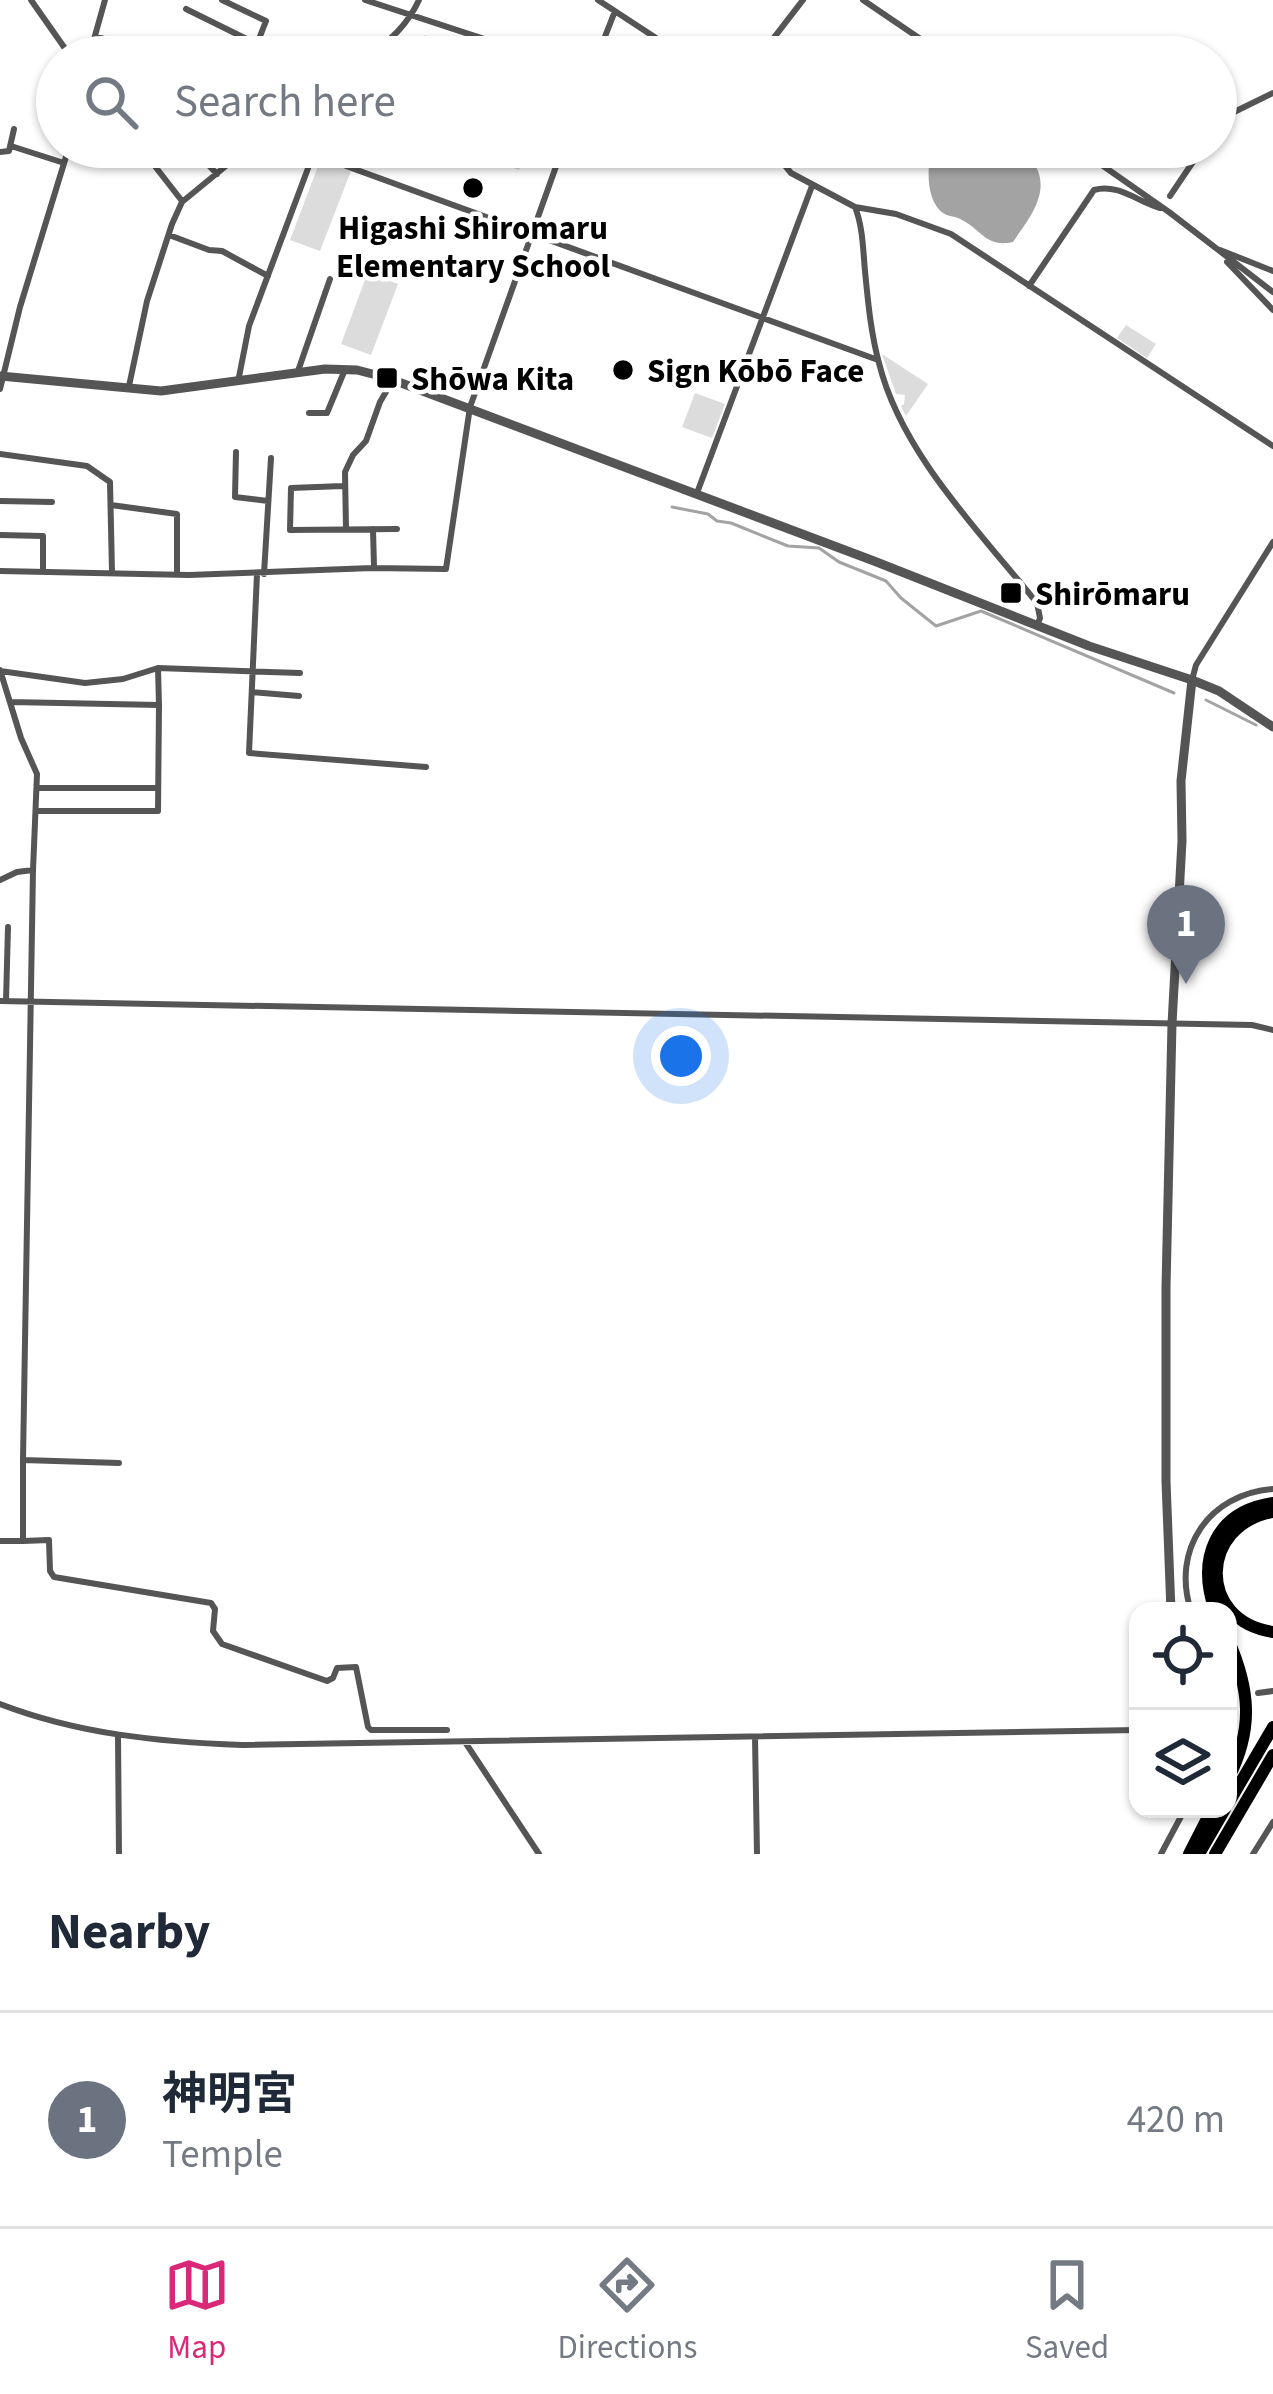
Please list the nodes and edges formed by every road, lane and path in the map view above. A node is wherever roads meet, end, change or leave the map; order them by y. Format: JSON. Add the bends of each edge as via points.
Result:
{"nodes":[{"id":1,"x":31,"y":0,"type":"edge"},
{"id":2,"x":105,"y":0,"type":"edge"},
{"id":3,"x":222,"y":0,"type":"edge"},
{"id":4,"x":419,"y":0,"type":"edge"},
{"id":5,"x":598,"y":0,"type":"edge"},
{"id":6,"x":803,"y":0,"type":"edge"},
{"id":7,"x":863,"y":0,"type":"edge"},
{"id":8,"x":371,"y":1,"type":"edge"},
{"id":9,"x":186,"y":9,"type":"dead end"},
{"id":10,"x":615,"y":11,"type":"junction"},
{"id":11,"x":411,"y":17,"type":"junction"},
{"id":12,"x":56,"y":36,"type":"edge"},
{"id":13,"x":95,"y":36,"type":"edge"},
{"id":14,"x":241,"y":36,"type":"edge"},
{"id":15,"x":260,"y":36,"type":"edge"},
{"id":16,"x":395,"y":36,"type":"edge"},
{"id":17,"x":472,"y":36,"type":"edge"},
{"id":18,"x":605,"y":36,"type":"edge"},
{"id":19,"x":653,"y":36,"type":"edge"},
{"id":20,"x":775,"y":36,"type":"edge"},
{"id":21,"x":916,"y":36,"type":"edge"},
{"id":22,"x":1273,"y":93,"type":"edge"},
{"id":23,"x":1237,"y":111,"type":"edge"},
{"id":24,"x":14,"y":129,"type":"dead end"},
{"id":25,"x":10,"y":146,"type":"junction"},
{"id":26,"x":0,"y":152,"type":"edge"},
{"id":27,"x":36,"y":155,"type":"edge"},
{"id":28,"x":63,"y":168,"type":"edge"},
{"id":29,"x":156,"y":168,"type":"edge"},
{"id":30,"x":211,"y":168,"type":"edge"},
{"id":31,"x":224,"y":168,"type":"edge"},
{"id":32,"x":308,"y":168,"type":"edge"},
{"id":33,"x":362,"y":168,"type":"edge"},
{"id":34,"x":555,"y":168,"type":"edge"},
{"id":35,"x":787,"y":168,"type":"edge"},
{"id":36,"x":1106,"y":168,"type":"edge"},
{"id":37,"x":1189,"y":168,"type":"edge"},
{"id":38,"x":217,"y":174,"type":"junction"},
{"id":39,"x":812,"y":185,"type":"junction"},
{"id":40,"x":1170,"y":196,"type":"dead end"},
{"id":41,"x":182,"y":202,"type":"junction"},
{"id":42,"x":855,"y":207,"type":"junction"},
{"id":43,"x":1161,"y":207,"type":"junction"},
{"id":44,"x":532,"y":233,"type":"junction"},
{"id":45,"x":169,"y":235,"type":"junction"},
{"id":46,"x":1217,"y":250,"type":"junction"},
{"id":47,"x":1273,"y":272,"type":"edge"},
{"id":48,"x":268,"y":276,"type":"junction"},
{"id":49,"x":330,"y":278,"type":"dead end"},
{"id":50,"x":1029,"y":286,"type":"junction"},
{"id":51,"x":1273,"y":292,"type":"edge"},
{"id":52,"x":1273,"y":310,"type":"edge"},
{"id":53,"x":761,"y":318,"type":"junction"},
{"id":54,"x":878,"y":360,"type":"junction"},
{"id":55,"x":346,"y":369,"type":"junction"},
{"id":56,"x":298,"y":372,"type":"junction"},
{"id":57,"x":2,"y":376,"type":"edge"},
{"id":58,"x":393,"y":380,"type":"junction"},
{"id":59,"x":238,"y":382,"type":"junction"},
{"id":60,"x":0,"y":389,"type":"edge"},
{"id":61,"x":128,"y":390,"type":"junction"},
{"id":62,"x":470,"y":407,"type":"junction"},
{"id":63,"x":309,"y":413,"type":"dead end"},
{"id":64,"x":1273,"y":446,"type":"edge"},
{"id":65,"x":236,"y":452,"type":"dead end"},
{"id":66,"x":0,"y":454,"type":"edge"},
{"id":67,"x":271,"y":458,"type":"dead end"},
{"id":68,"x":343,"y":486,"type":"junction"},
{"id":69,"x":697,"y":493,"type":"junction"},
{"id":70,"x":0,"y":501,"type":"edge"},
{"id":71,"x":268,"y":501,"type":"junction"},
{"id":72,"x":52,"y":502,"type":"dead end"},
{"id":73,"x":110,"y":505,"type":"junction"},
{"id":74,"x":346,"y":529,"type":"junction"},
{"id":75,"x":373,"y":529,"type":"junction"},
{"id":76,"x":397,"y":529,"type":"dead end"},
{"id":77,"x":0,"y":535,"type":"edge"},
{"id":78,"x":1273,"y":542,"type":"edge"},
{"id":79,"x":374,"y":568,"type":"junction"},
{"id":80,"x":0,"y":572,"type":"edge"},
{"id":81,"x":43,"y":572,"type":"junction"},
{"id":82,"x":112,"y":572,"type":"junction"},
{"id":83,"x":177,"y":574,"type":"junction"},
{"id":84,"x":260,"y":574,"type":"junction"},
{"id":85,"x":1037,"y":626,"type":"junction"},
{"id":86,"x":158,"y":668,"type":"junction"},
{"id":87,"x":254,"y":670,"type":"junction"},
{"id":88,"x":0,"y":671,"type":"edge"},
{"id":89,"x":299,"y":673,"type":"dead end"},
{"id":90,"x":1192,"y":680,"type":"junction"},
{"id":91,"x":252,"y":692,"type":"junction"},
{"id":92,"x":299,"y":696,"type":"dead end"},
{"id":93,"x":10,"y":702,"type":"junction"},
{"id":94,"x":159,"y":705,"type":"junction"},
{"id":95,"x":1273,"y":727,"type":"edge"},
{"id":96,"x":426,"y":766,"type":"dead end"},
{"id":97,"x":38,"y":788,"type":"junction"},
{"id":98,"x":158,"y":788,"type":"junction"},
{"id":99,"x":36,"y":811,"type":"junction"},
{"id":100,"x":33,"y":870,"type":"junction"},
{"id":101,"x":0,"y":880,"type":"edge"},
{"id":102,"x":8,"y":927,"type":"dead end"},
{"id":103,"x":3,"y":1001,"type":"edge"},
{"id":104,"x":31,"y":1002,"type":"junction"},
{"id":105,"x":1172,"y":1024,"type":"junction"},
{"id":106,"x":1273,"y":1030,"type":"edge"},
{"id":107,"x":23,"y":1460,"type":"junction"},
{"id":108,"x":119,"y":1462,"type":"dead end"},
{"id":109,"x":1273,"y":1489,"type":"edge"},
{"id":110,"x":1273,"y":1508,"type":"edge"},
{"id":111,"x":0,"y":1541,"type":"edge"},
{"id":112,"x":23,"y":1541,"type":"junction"},
{"id":113,"x":1171,"y":1602,"type":"edge"},
{"id":114,"x":1190,"y":1602,"type":"edge"},
{"id":115,"x":1214,"y":1602,"type":"edge"},
{"id":116,"x":1273,"y":1632,"type":"edge"},
{"id":117,"x":1237,"y":1661,"type":"edge"},
{"id":118,"x":1273,"y":1691,"type":"edge"},
{"id":119,"x":1258,"y":1693,"type":"dead end"},
{"id":120,"x":0,"y":1703,"type":"edge"},
{"id":121,"x":1273,"y":1726,"type":"edge"},
{"id":122,"x":447,"y":1730,"type":"dead end"},
{"id":123,"x":1129,"y":1730,"type":"edge"},
{"id":124,"x":118,"y":1735,"type":"junction"},
{"id":125,"x":755,"y":1737,"type":"junction"},
{"id":126,"x":465,"y":1742,"type":"junction"},
{"id":127,"x":1273,"y":1755,"type":"edge"},
{"id":128,"x":1237,"y":1759,"type":"edge"},
{"id":129,"x":1273,"y":1771,"type":"edge"},
{"id":130,"x":1237,"y":1789,"type":"edge"},
{"id":131,"x":1180,"y":1818,"type":"edge"},
{"id":132,"x":1201,"y":1818,"type":"edge"},
{"id":133,"x":1220,"y":1818,"type":"edge"},
{"id":134,"x":1273,"y":1823,"type":"edge"},
{"id":135,"x":119,"y":1854,"type":"edge"},
{"id":136,"x":539,"y":1854,"type":"edge"},
{"id":137,"x":757,"y":1854,"type":"edge"},
{"id":138,"x":1161,"y":1854,"type":"edge"},
{"id":139,"x":1189,"y":1854,"type":"edge"},
{"id":140,"x":1199,"y":1854,"type":"edge"},
{"id":141,"x":1218,"y":1854,"type":"edge"},
{"id":142,"x":1253,"y":1854,"type":"edge"}],
"edges":[{"from":1,"to":12,"type":"street"},
{"from":2,"to":13,"type":"street"},
{"from":3,"to":15,"type":"street","via":[[266,21]]},
{"from":4,"to":11,"type":"street"},
{"from":5,"to":10,"type":"street"},
{"from":6,"to":20,"type":"street"},
{"from":7,"to":21,"type":"street"},
{"from":8,"to":11,"type":"street"},
{"from":9,"to":14,"type":"street"},
{"from":10,"to":18,"type":"street"},
{"from":10,"to":19,"type":"street"},
{"from":11,"to":16,"type":"street"},
{"from":11,"to":17,"type":"street"},
{"from":22,"to":23,"type":"street"},
{"from":24,"to":25,"type":"street"},
{"from":25,"to":26,"type":"street"},
{"from":25,"to":27,"type":"street"},
{"from":28,"to":57,"type":"street"},
{"from":29,"to":41,"type":"street"},
{"from":30,"to":38,"type":"street"},
{"from":31,"to":38,"type":"street"},
{"from":32,"to":48,"type":"street"},
{"from":33,"to":44,"type":"street"},
{"from":34,"to":44,"type":"street"},
{"from":35,"to":39,"type":"street"},
{"from":36,"to":43,"type":"street"},
{"from":37,"to":40,"type":"street"},
{"from":38,"to":41,"type":"street"},
{"from":39,"to":42,"type":"street"},
{"from":39,"to":53,"type":"street"},
{"from":41,"to":45,"type":"street"},
{"from":42,"to":50,"type":"street","via":[[951,233]]},
{"from":42,"to":54,"type":"street"},
{"from":43,"to":46,"type":"street"},
{"from":43,"to":50,"type":"street","via":[[1120,190],[1094,190]]},
{"from":44,"to":53,"type":"street"},
{"from":44,"to":62,"type":"street"},
{"from":45,"to":48,"type":"street"},
{"from":45,"to":61,"type":"street"},
{"from":46,"to":47,"type":"street"},
{"from":46,"to":51,"type":"street"},
{"from":46,"to":52,"type":"street"},
{"from":48,"to":59,"type":"street"},
{"from":49,"to":56,"type":"street"},
{"from":50,"to":64,"type":"street"},
{"from":53,"to":54,"type":"street"},
{"from":53,"to":69,"type":"street"},
{"from":54,"to":85,"type":"street","via":[[921,453],[1036,603]]},
{"from":55,"to":56,"type":"street"},
{"from":55,"to":58,"type":"street"},
{"from":55,"to":63,"type":"street","via":[[327,412]]},
{"from":56,"to":59,"type":"street"},
{"from":57,"to":60,"type":"street"},
{"from":57,"to":61,"type":"street"},
{"from":58,"to":62,"type":"street"},
{"from":58,"to":68,"type":"street"},
{"from":59,"to":61,"type":"street"},
{"from":62,"to":69,"type":"street"},
{"from":62,"to":79,"type":"street","via":[[446,569]]},
{"from":65,"to":71,"type":"street","via":[[235,496]]},
{"from":66,"to":73,"type":"street","via":[[87,466],[110,482]]},
{"from":67,"to":71,"type":"street"},
{"from":68,"to":74,"type":"street"},
{"from":68,"to":74,"type":"street","via":[[292,488],[290,530]]},
{"from":69,"to":85,"type":"street"},
{"from":70,"to":72,"type":"street"},
{"from":71,"to":84,"type":"street"},
{"from":73,"to":82,"type":"street"},
{"from":73,"to":83,"type":"street","via":[[177,514]]},
{"from":74,"to":75,"type":"street"},
{"from":75,"to":76,"type":"street"},
{"from":75,"to":79,"type":"street"},
{"from":77,"to":81,"type":"street","via":[[43,536]]},
{"from":78,"to":90,"type":"street"},
{"from":79,"to":84,"type":"street"},
{"from":80,"to":81,"type":"street"},
{"from":81,"to":82,"type":"street"},
{"from":82,"to":83,"type":"street"},
{"from":83,"to":84,"type":"street"},
{"from":84,"to":87,"type":"street"},
{"from":85,"to":90,"type":"street"},
{"from":86,"to":87,"type":"street"},
{"from":86,"to":88,"type":"street","via":[[86,682]]},
{"from":86,"to":94,"type":"street"},
{"from":87,"to":89,"type":"street"},
{"from":87,"to":91,"type":"street"},
{"from":88,"to":93,"type":"street"},
{"from":90,"to":95,"type":"street"},
{"from":90,"to":105,"type":"street"},
{"from":91,"to":92,"type":"street"},
{"from":91,"to":96,"type":"street","via":[[249,753]]},
{"from":93,"to":94,"type":"street"},
{"from":93,"to":97,"type":"street"},
{"from":94,"to":98,"type":"street"},
{"from":97,"to":98,"type":"street"},
{"from":97,"to":99,"type":"street"},
{"from":98,"to":99,"type":"street","via":[[158,811]]},
{"from":99,"to":100,"type":"street"},
{"from":100,"to":101,"type":"street"},
{"from":100,"to":104,"type":"street"},
{"from":102,"to":103,"type":"street"},
{"from":103,"to":104,"type":"street"},
{"from":104,"to":105,"type":"street"},
{"from":104,"to":107,"type":"street"},
{"from":105,"to":106,"type":"street"},
{"from":105,"to":113,"type":"street"},
{"from":107,"to":108,"type":"street"},
{"from":107,"to":112,"type":"street"},
{"from":109,"to":114,"type":"street","via":[[1234,1498],[1202,1526],[1186,1572]]},
{"from":110,"to":115,"type":"highway","via":[[1233,1519],[1213,1544],[1207,1576]]},
{"from":110,"to":116,"type":"highway","via":[[1230,1534],[1216,1575],[1230,1611]]},
{"from":111,"to":112,"type":"street"},
{"from":112,"to":122,"type":"street","via":[[49,1540],[54,1576],[211,1603],[222,1644],[327,1681],[337,1668],[356,1667],[371,1730]]},
{"from":117,"to":128,"type":"highway","via":[[1246,1718]]},
{"from":118,"to":119,"type":"street"},
{"from":120,"to":124,"type":"street"},
{"from":121,"to":130,"type":"highway"},
{"from":123,"to":125,"type":"street"},
{"from":124,"to":126,"type":"street","via":[[242,1745]]},
{"from":124,"to":135,"type":"street"},
{"from":125,"to":126,"type":"street"},
{"from":125,"to":137,"type":"street"},
{"from":126,"to":136,"type":"street"},
{"from":127,"to":141,"type":"highway"},
{"from":129,"to":141,"type":"highway"},
{"from":131,"to":138,"type":"street"},
{"from":132,"to":139,"type":"highway"},
{"from":133,"to":140,"type":"highway"},
{"from":134,"to":142,"type":"street"}]}
